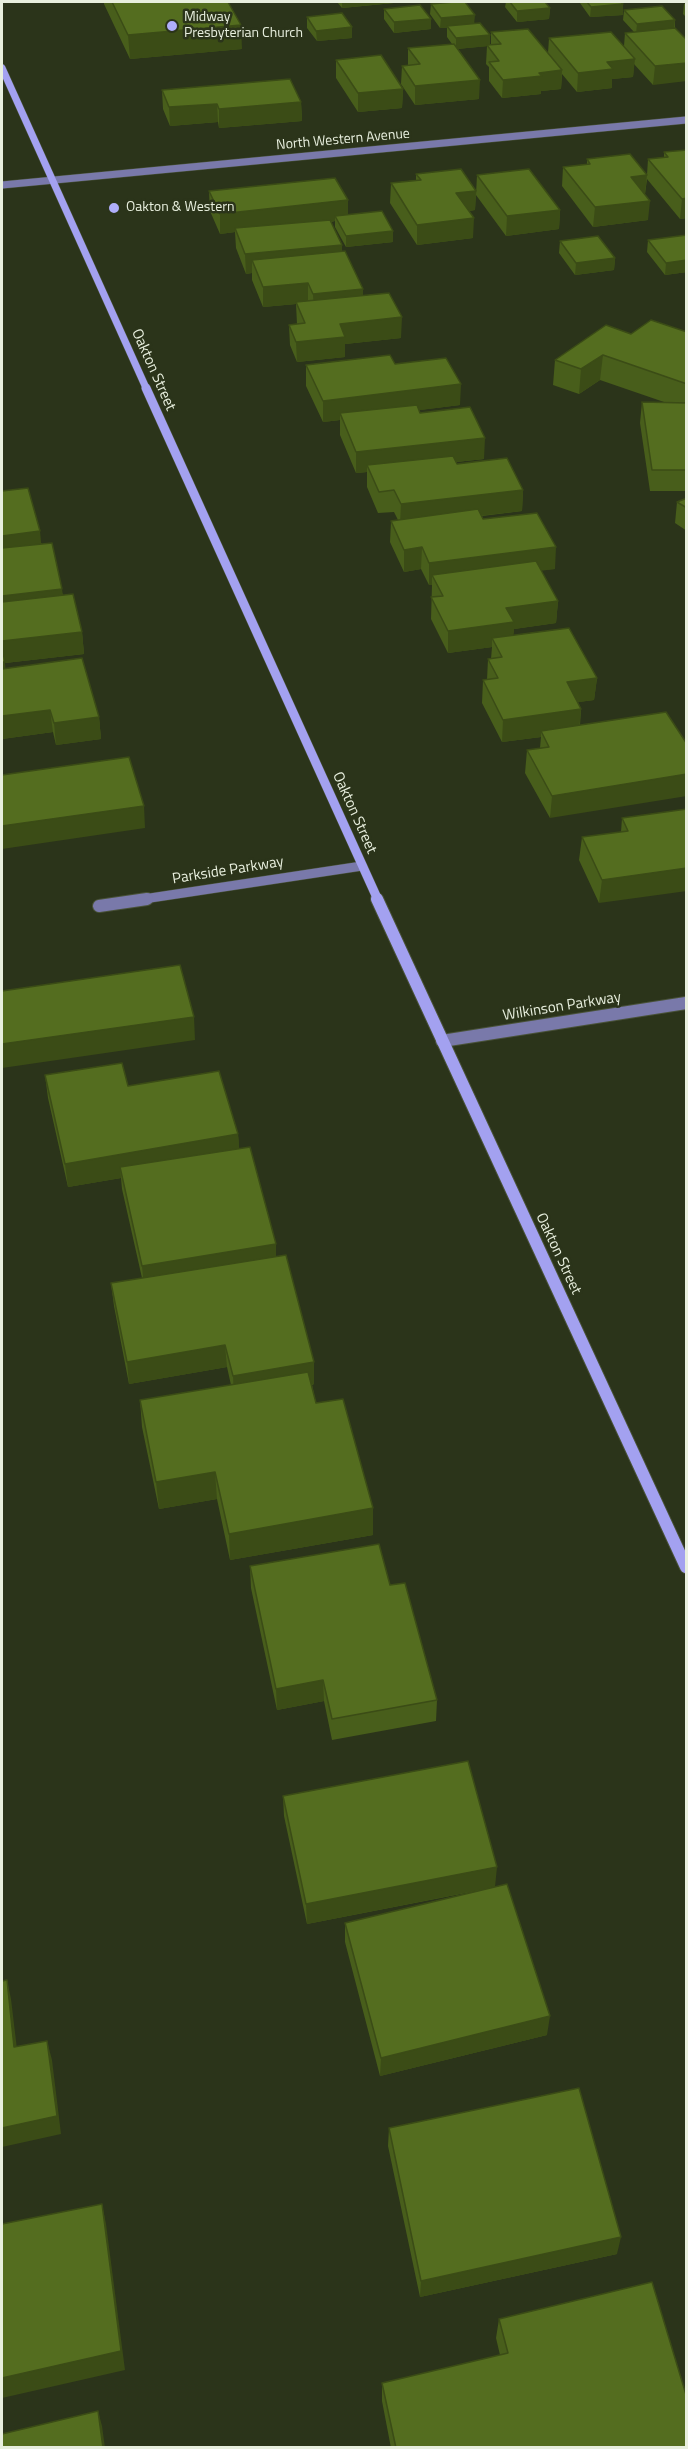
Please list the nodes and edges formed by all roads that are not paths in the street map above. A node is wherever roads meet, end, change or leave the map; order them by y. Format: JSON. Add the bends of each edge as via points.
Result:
{"nodes":[{"id":1,"x":2,"y":68,"type":"edge"},
{"id":2,"x":687,"y":120,"type":"edge"},
{"id":3,"x":51,"y":180,"type":"junction"},
{"id":4,"x":2,"y":185,"type":"edge"},
{"id":5,"x":362,"y":866,"type":"junction"},
{"id":6,"x":99,"y":906,"type":"dead end"},
{"id":7,"x":687,"y":1003,"type":"edge"},
{"id":8,"x":442,"y":1041,"type":"junction"},
{"id":9,"x":687,"y":1567,"type":"edge"}],
"edges":[{"from":1,"to":3,"type":"main road","name":"Oakton Street"},
{"from":2,"to":3,"type":"street","name":"North Western Avenue"},
{"from":3,"to":4,"type":"street","name":"North Western Avenue"},
{"from":3,"to":5,"type":"main road","name":"Oakton Street"},
{"from":5,"to":6,"type":"street","name":"Parkside Parkway"},
{"from":5,"to":8,"type":"main road","name":"Oakton Street"},
{"from":7,"to":8,"type":"street","name":"Wilkinson Parkway"},
{"from":8,"to":9,"type":"main road","name":"Oakton Street"}]}
